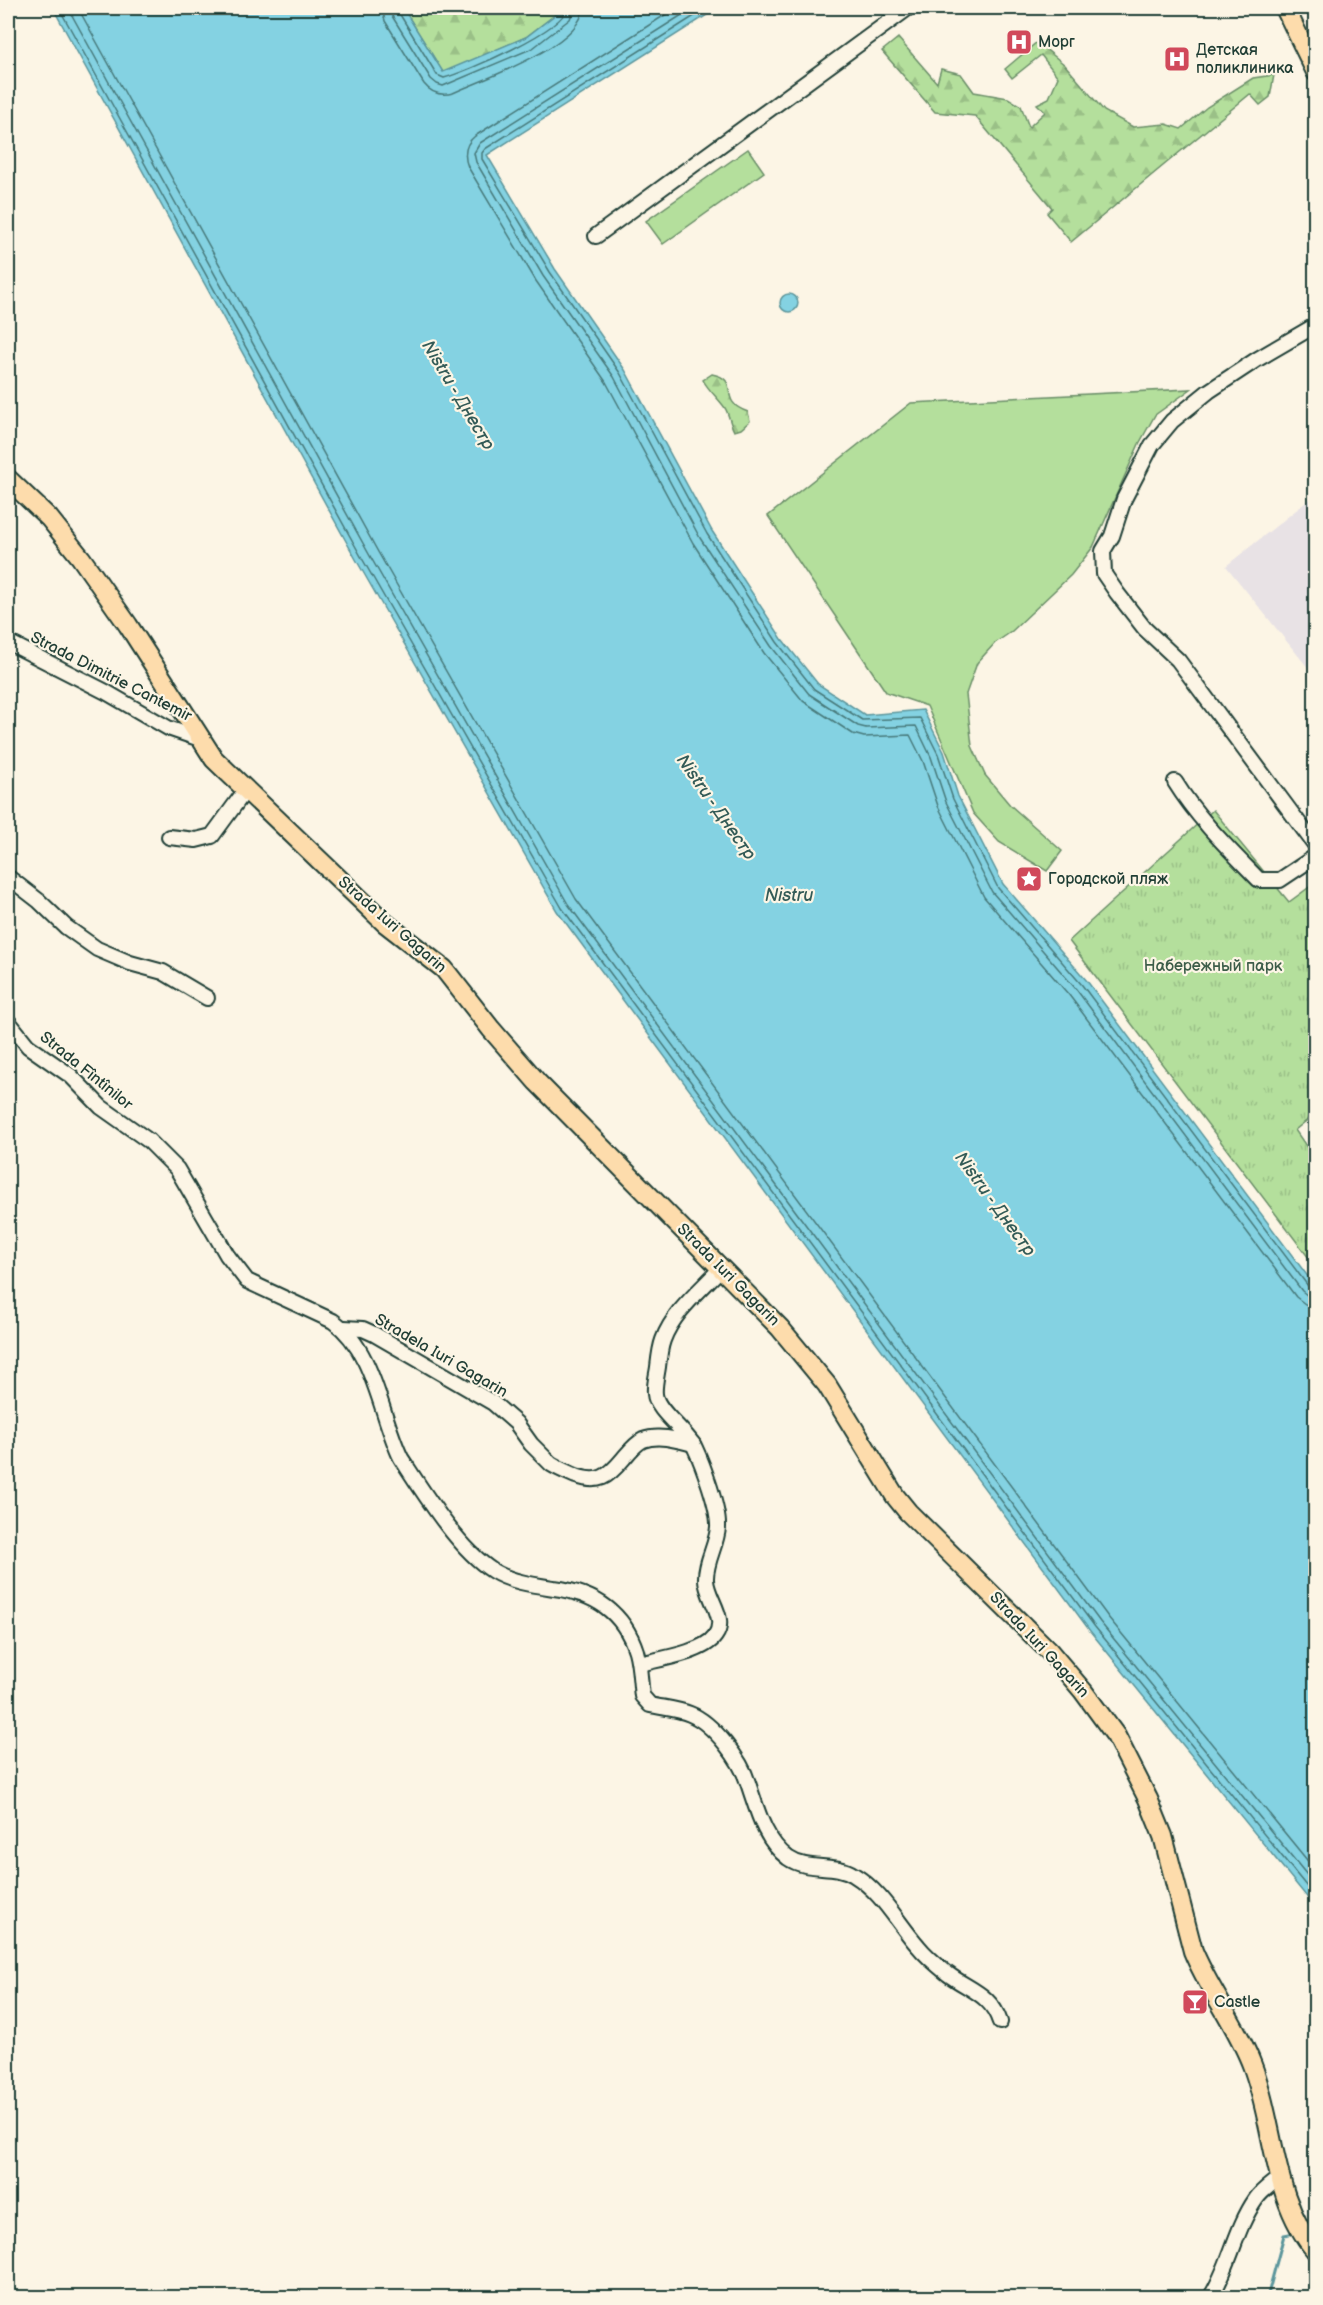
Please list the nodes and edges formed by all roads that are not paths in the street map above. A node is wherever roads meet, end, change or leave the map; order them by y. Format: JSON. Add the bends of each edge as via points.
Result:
{"nodes":[{"id":1,"x":908,"y":8,"type":"edge"},
{"id":2,"x":1285,"y":8,"type":"edge"},
{"id":3,"x":1316,"y":72,"type":"edge"},
{"id":4,"x":596,"y":236,"type":"dead end"},
{"id":5,"x":1316,"y":325,"type":"edge"},
{"id":6,"x":8,"y":479,"type":"edge"},
{"id":7,"x":8,"y":642,"type":"edge"},
{"id":8,"x":200,"y":740,"type":"junction"},
{"id":9,"x":1175,"y":782,"type":"dead end"},
{"id":10,"x":245,"y":791,"type":"junction"},
{"id":11,"x":169,"y":837,"type":"dead end"},
{"id":12,"x":1316,"y":846,"type":"edge"},
{"id":13,"x":1316,"y":856,"type":"edge"},
{"id":14,"x":8,"y":877,"type":"edge"},
{"id":15,"x":207,"y":998,"type":"dead end"},
{"id":16,"x":8,"y":1022,"type":"edge"},
{"id":17,"x":720,"y":1269,"type":"junction"},
{"id":18,"x":275,"y":1295,"type":"joint"},
{"id":19,"x":344,"y":1328,"type":"junction"},
{"id":20,"x":693,"y":1444,"type":"junction"},
{"id":21,"x":639,"y":1664,"type":"junction"},
{"id":22,"x":1000,"y":2022,"type":"dead end"},
{"id":23,"x":1280,"y":2177,"type":"junction"},
{"id":24,"x":1310,"y":2244,"type":"edge"},
{"id":25,"x":1210,"y":2298,"type":"edge"}],
"edges":[{"from":1,"to":4,"type":"street"},
{"from":2,"to":3,"type":"main road"},
{"from":5,"to":12,"type":"street","via":[[1209,391],[1172,421],[1152,446],[1103,551],[1104,574],[1117,593],[1178,660]]},
{"from":6,"to":8,"type":"main road","name":"Strada Iuri Gagarin","via":[[81,558]]},
{"from":7,"to":8,"type":"street","name":"Strada Dimitrie Cantemir","via":[[168,728]]},
{"from":8,"to":10,"type":"main road","name":"Strada Iuri Gagarin"},
{"from":9,"to":13,"type":"street","via":[[1210,830],[1259,880],[1281,880]]},
{"from":10,"to":11,"type":"street","via":[[212,836],[196,840]]},
{"from":10,"to":17,"type":"main road","name":"Strada Iuri Gagarin","via":[[385,923],[444,969],[537,1082]]},
{"from":14,"to":15,"type":"street","via":[[89,944],[130,963],[163,972]]},
{"from":16,"to":18,"type":"street","name":"Strada Fîntînilor","via":[[28,1046],[149,1141],[182,1175],[237,1271],[247,1281]]},
{"from":17,"to":20,"type":"street","via":[[675,1318],[660,1351],[656,1400]]},
{"from":17,"to":23,"type":"main road","name":"Strada Iuri Gagarin","via":[[816,1370],[908,1512],[1049,1651],[1116,1736],[1163,1836],[1192,1951],[1251,2063],[1264,2100]]},
{"from":18,"to":19,"type":"street","name":"Stradela Iuri Gagarin"},
{"from":19,"to":20,"type":"street","name":"Stradela Iuri Gagarin","via":[[374,1334],[493,1403],[551,1464],[588,1480],[605,1477],[635,1446],[650,1438]]},
{"from":19,"to":21,"type":"street","name":"Stradela Iuri Gagarin","via":[[372,1378],[400,1458],[466,1548],[501,1575],[583,1593],[602,1604],[626,1629]]},
{"from":20,"to":21,"type":"street","via":[[710,1486],[718,1526],[706,1580],[720,1627],[704,1646]]},
{"from":21,"to":22,"type":"street","name":"Stradela Iuri Gagarin","via":[[642,1696],[650,1706],[682,1711],[701,1720],[731,1752],[744,1770],[767,1833],[787,1857],[803,1865],[853,1874],[883,1900],[920,1948],[947,1973],[989,2001]]},
{"from":23,"to":24,"type":"main road","name":"Strada Iuri Gagarin"},
{"from":23,"to":25,"type":"street","via":[[1257,2198]]}]}
